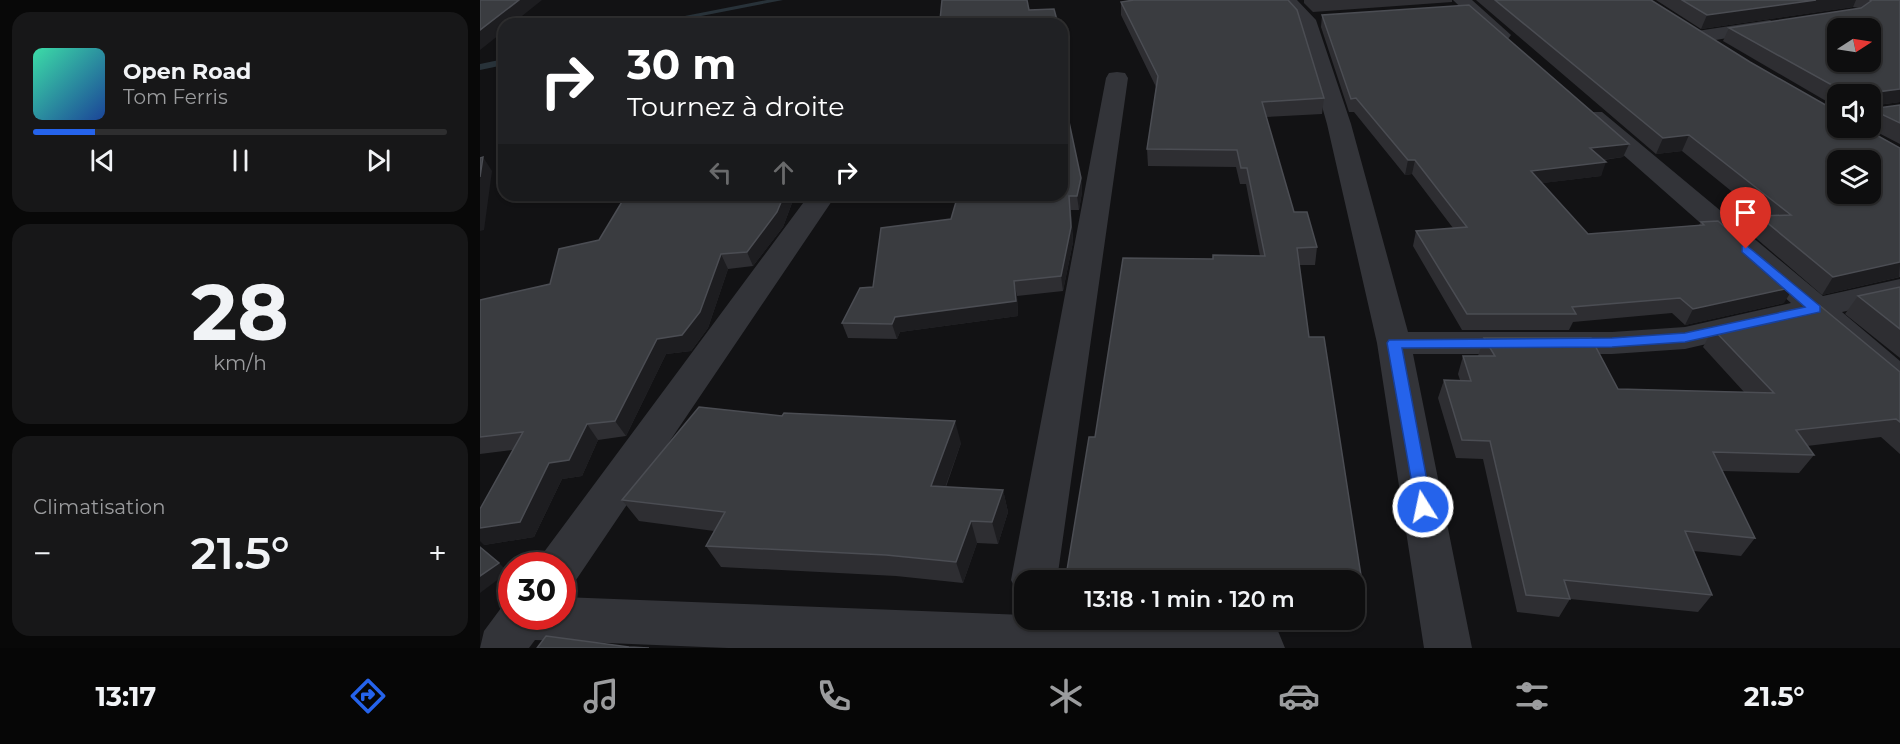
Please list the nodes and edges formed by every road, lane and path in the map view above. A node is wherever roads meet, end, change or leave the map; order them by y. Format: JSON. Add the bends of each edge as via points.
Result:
{"nodes":[{"id":1,"x":1459,"y":6,"type":"edge"},
{"id":2,"x":1308,"y":13,"type":"edge"},
{"id":3,"x":1786,"y":24,"type":"edge"},
{"id":4,"x":1678,"y":25,"type":"edge"},
{"id":5,"x":1697,"y":37,"type":"junction"},
{"id":6,"x":1523,"y":54,"type":"edge"},
{"id":7,"x":1724,"y":54,"type":"edge"},
{"id":8,"x":1117,"y":78,"type":"dead end"},
{"id":9,"x":1576,"y":101,"type":"edge"},
{"id":10,"x":819,"y":201,"type":"edge"},
{"id":11,"x":1900,"y":289,"type":"edge"},
{"id":12,"x":1815,"y":309,"type":"junction"},
{"id":13,"x":1394,"y":343,"type":"junction"},
{"id":14,"x":1900,"y":380,"type":"edge"},
{"id":15,"x":570,"y":552,"type":"edge"},
{"id":16,"x":1036,"y":570,"type":"edge"},
{"id":17,"x":576,"y":619,"type":"edge"},
{"id":18,"x":514,"y":630,"type":"edge"},
{"id":19,"x":1025,"y":635,"type":"edge"},
{"id":20,"x":501,"y":648,"type":"edge"},
{"id":21,"x":1261,"y":648,"type":"edge"},
{"id":22,"x":1448,"y":648,"type":"edge"}],
"edges":[{"from":1,"to":6,"type":"street"},
{"from":2,"to":13,"type":"street"},
{"from":3,"to":5,"type":"street"},
{"from":4,"to":5,"type":"street"},
{"from":5,"to":7,"type":"street"},
{"from":8,"to":16,"type":"street"},
{"from":9,"to":12,"type":"street"},
{"from":10,"to":15,"type":"street"},
{"from":11,"to":12,"type":"street"},
{"from":12,"to":13,"type":"street","via":[[1685,338],[1612,343]]},
{"from":12,"to":14,"type":"street"},
{"from":13,"to":22,"type":"street"},
{"from":17,"to":19,"type":"street"},
{"from":18,"to":20,"type":"street"},
{"from":19,"to":21,"type":"street"}]}
